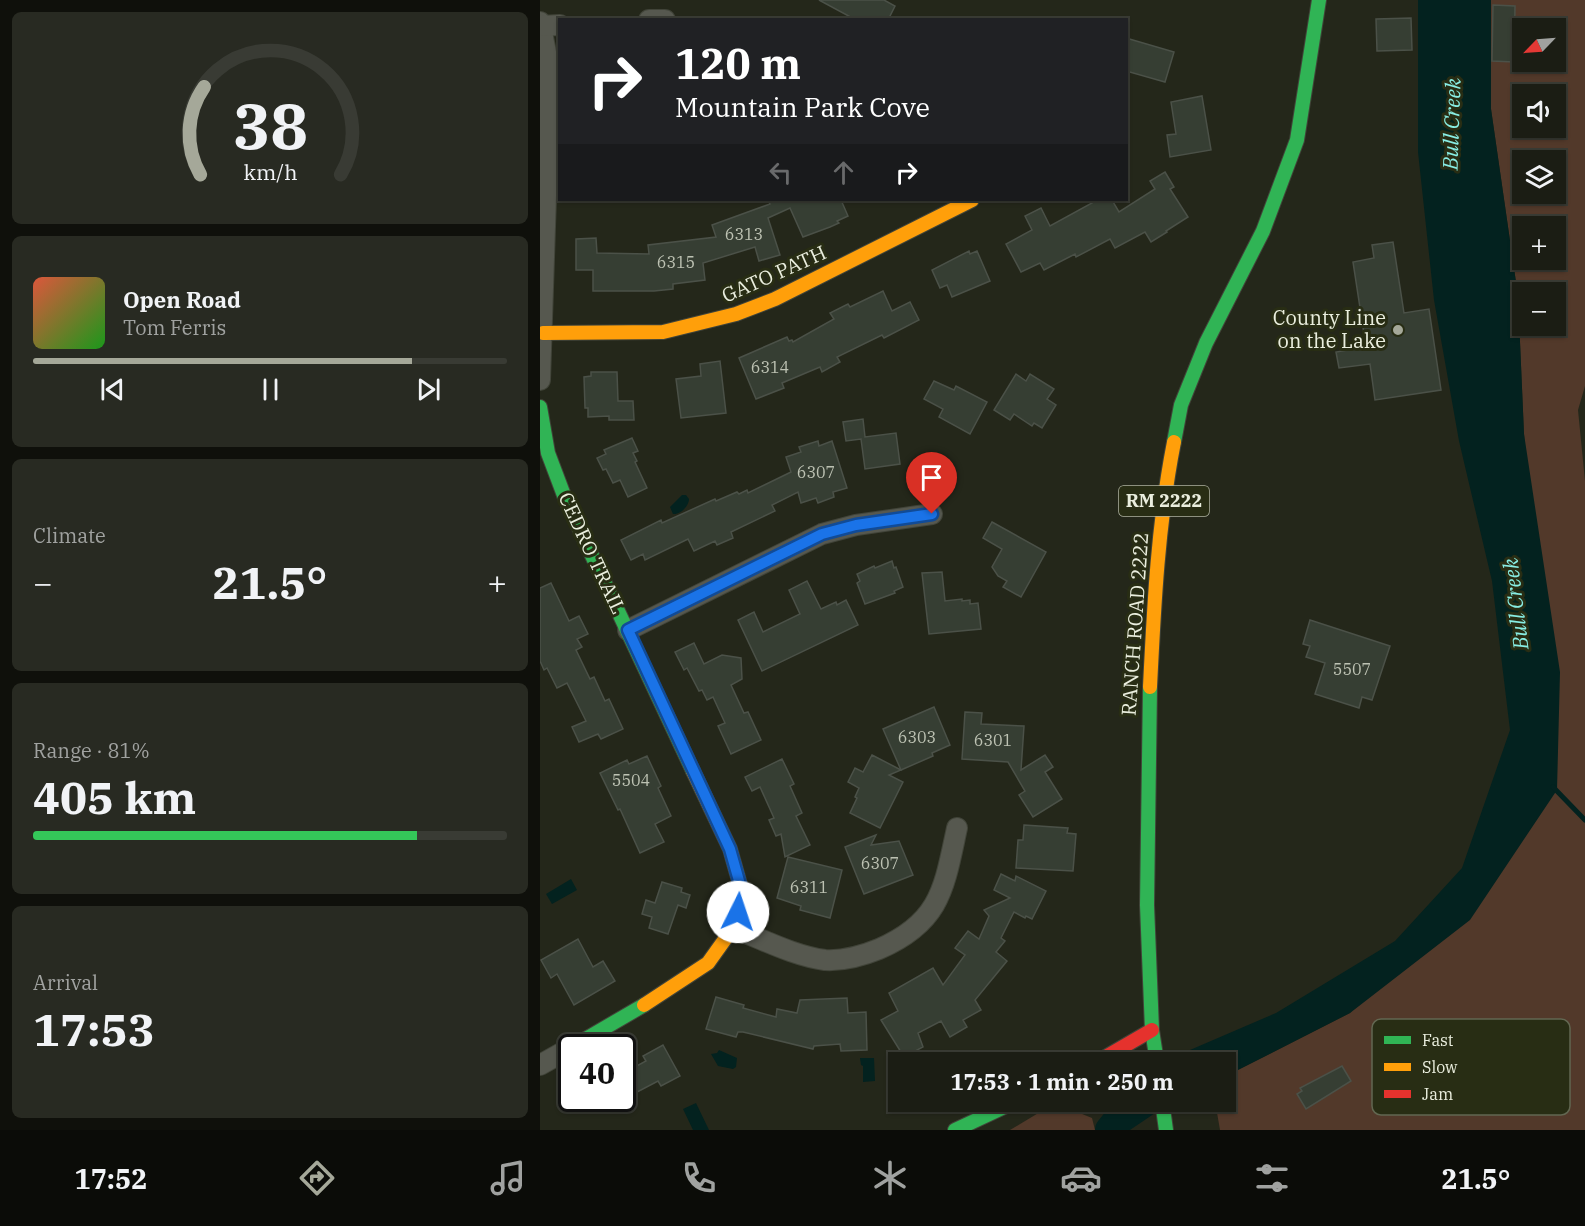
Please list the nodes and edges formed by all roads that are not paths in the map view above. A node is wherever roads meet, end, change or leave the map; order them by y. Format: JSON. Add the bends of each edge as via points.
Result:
{"nodes":[{"id":1,"x":1319,"y":0,"type":"edge"},
{"id":2,"x":547,"y":24,"type":"edge"},
{"id":3,"x":965,"y":201,"type":"edge"},
{"id":4,"x":543,"y":333,"type":"junction"},
{"id":5,"x":540,"y":380,"type":"edge"},
{"id":6,"x":540,"y":407,"type":"edge"},
{"id":7,"x":932,"y":514,"type":"dead end"},
{"id":8,"x":628,"y":630,"type":"junction"},
{"id":9,"x":957,"y":828,"type":"dead end"},
{"id":10,"x":733,"y":928,"type":"junction"},
{"id":11,"x":1152,"y":1030,"type":"junction"},
{"id":12,"x":595,"y":1034,"type":"edge"},
{"id":13,"x":1114,"y":1052,"type":"edge"},
{"id":14,"x":1155,"y":1052,"type":"edge"},
{"id":15,"x":558,"y":1054,"type":"edge"},
{"id":16,"x":541,"y":1063,"type":"edge"},
{"id":17,"x":993,"y":1112,"type":"edge"},
{"id":18,"x":1164,"y":1112,"type":"edge"},
{"id":19,"x":955,"y":1130,"type":"edge"},
{"id":20,"x":1166,"y":1130,"type":"edge"}],
"edges":[{"from":1,"to":11,"type":"street","name":"RANCH ROAD 2222","number":"RM 2222","via":[[1297,140],[1263,231],[1206,343],[1181,405],[1167,477],[1156,570],[1148,723],[1147,905]]},
{"from":2,"to":4,"type":"street","via":[[550,74]]},
{"from":3,"to":4,"type":"street","name":"GATO PATH","via":[[775,299],[736,314],[663,332]]},
{"from":4,"to":5,"type":"street"},
{"from":6,"to":8,"type":"street","name":"CEDRO TRAIL","via":[[548,453],[565,498]]},
{"from":7,"to":8,"type":"street","via":[[822,534]]},
{"from":8,"to":10,"type":"street","name":"CEDRO TRAIL","via":[[730,849],[743,895]]},
{"from":9,"to":10,"type":"street","via":[[945,882],[935,906],[900,939],[861,956],[826,960]]},
{"from":10,"to":12,"type":"street","name":"CEDRO TRAIL","via":[[708,963]]},
{"from":11,"to":13,"type":"street"},
{"from":11,"to":14,"type":"street","name":"RANCH ROAD 2222","number":"RM 2222"},
{"from":15,"to":16,"type":"street"},
{"from":17,"to":19,"type":"street"},
{"from":18,"to":20,"type":"street"}]}
